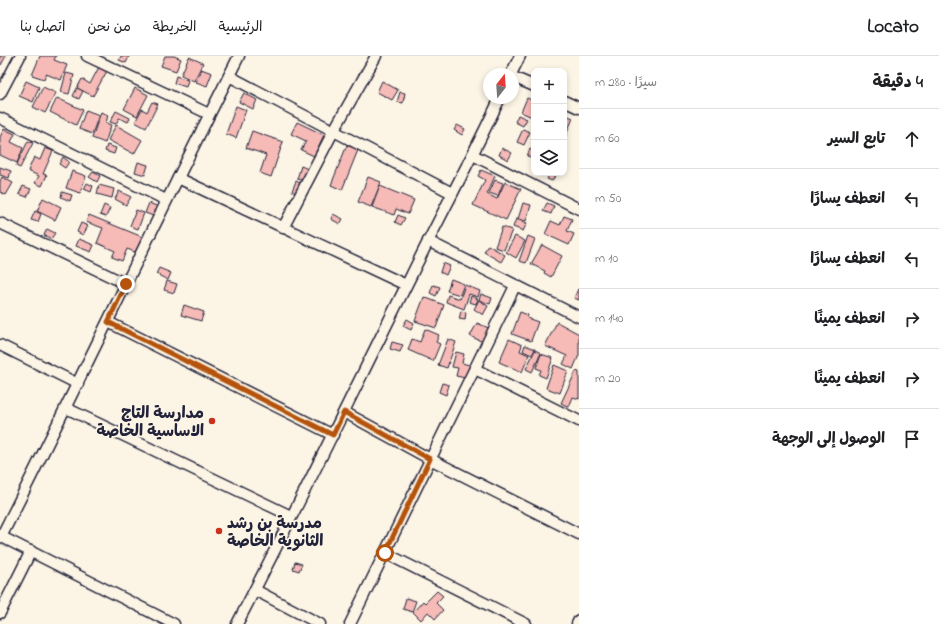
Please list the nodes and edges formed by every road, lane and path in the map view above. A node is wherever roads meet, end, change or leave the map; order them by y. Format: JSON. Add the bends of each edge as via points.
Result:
{"nodes":[{"id":1,"x":20,"y":56,"type":"edge"},
{"id":2,"x":87,"y":56,"type":"edge"},
{"id":3,"x":239,"y":56,"type":"edge"},
{"id":4,"x":376,"y":56,"type":"edge"},
{"id":5,"x":520,"y":56,"type":"edge"},
{"id":6,"x":514,"y":68,"type":"edge"},
{"id":7,"x":229,"y":76,"type":"junction"},
{"id":8,"x":519,"y":80,"type":"edge"},
{"id":9,"x":531,"y":85,"type":"edge"},
{"id":10,"x":0,"y":94,"type":"edge"},
{"id":11,"x":567,"y":102,"type":"edge"},
{"id":12,"x":497,"y":104,"type":"edge"},
{"id":13,"x":579,"y":108,"type":"edge"},
{"id":14,"x":209,"y":114,"type":"junction"},
{"id":15,"x":0,"y":118,"type":"edge"},
{"id":16,"x":333,"y":132,"type":"junction"},
{"id":17,"x":473,"y":155,"type":"junction"},
{"id":18,"x":178,"y":178,"type":"junction"},
{"id":19,"x":452,"y":193,"type":"junction"},
{"id":20,"x":166,"y":200,"type":"junction"},
{"id":21,"x":579,"y":209,"type":"edge"},
{"id":22,"x":0,"y":223,"type":"edge"},
{"id":23,"x":283,"y":228,"type":"junction"},
{"id":24,"x":428,"y":241,"type":"junction"},
{"id":25,"x":126,"y":284,"type":"junction"},
{"id":26,"x":406,"y":286,"type":"junction"},
{"id":27,"x":515,"y":286,"type":"junction"},
{"id":28,"x":579,"y":317,"type":"edge"},
{"id":29,"x":108,"y":322,"type":"junction"},
{"id":30,"x":0,"y":346,"type":"edge"},
{"id":31,"x":475,"y":369,"type":"junction"},
{"id":32,"x":78,"y":384,"type":"junction"},
{"id":33,"x":66,"y":408,"type":"junction"},
{"id":34,"x":344,"y":412,"type":"junction"},
{"id":35,"x":579,"y":421,"type":"edge"},
{"id":36,"x":333,"y":435,"type":"junction"},
{"id":37,"x":430,"y":459,"type":"junction"},
{"id":38,"x":291,"y":516,"type":"junction"},
{"id":39,"x":579,"y":534,"type":"edge"},
{"id":40,"x":1,"y":536,"type":"edge"},
{"id":41,"x":31,"y":551,"type":"junction"},
{"id":42,"x":385,"y":553,"type":"junction"},
{"id":43,"x":255,"y":590,"type":"junction"},
{"id":44,"x":0,"y":613,"type":"edge"},
{"id":45,"x":579,"y":620,"type":"edge"},
{"id":46,"x":174,"y":624,"type":"edge"},
{"id":47,"x":237,"y":624,"type":"edge"},
{"id":48,"x":320,"y":624,"type":"edge"},
{"id":49,"x":350,"y":624,"type":"edge"},
{"id":50,"x":526,"y":624,"type":"edge"},
{"id":51,"x":577,"y":624,"type":"edge"}],
"edges":[{"from":1,"to":10,"type":"street"},
{"from":2,"to":14,"type":"street"},
{"from":3,"to":7,"type":"street"},
{"from":4,"to":16,"type":"street"},
{"from":5,"to":6,"type":"street"},
{"from":7,"to":14,"type":"street"},
{"from":7,"to":16,"type":"street"},
{"from":8,"to":9,"type":"street"},
{"from":11,"to":13,"type":"street"},
{"from":12,"to":17,"type":"street"},
{"from":14,"to":18,"type":"street"},
{"from":15,"to":20,"type":"street"},
{"from":16,"to":19,"type":"street"},
{"from":16,"to":23,"type":"street"},
{"from":17,"to":19,"type":"street"},
{"from":17,"to":21,"type":"street"},
{"from":18,"to":20,"type":"street"},
{"from":18,"to":23,"type":"street"},
{"from":19,"to":24,"type":"street"},
{"from":20,"to":25,"type":"street"},
{"from":22,"to":25,"type":"street"},
{"from":23,"to":26,"type":"street"},
{"from":24,"to":26,"type":"street"},
{"from":24,"to":27,"type":"street"},
{"from":25,"to":29,"type":"street"},
{"from":26,"to":34,"type":"street"},
{"from":27,"to":28,"type":"street"},
{"from":27,"to":31,"type":"street"},
{"from":29,"to":32,"type":"street"},
{"from":29,"to":36,"type":"street"},
{"from":30,"to":32,"type":"street"},
{"from":31,"to":35,"type":"street"},
{"from":31,"to":37,"type":"street"},
{"from":32,"to":33,"type":"street"},
{"from":33,"to":38,"type":"street"},
{"from":33,"to":40,"type":"street"},
{"from":34,"to":36,"type":"street"},
{"from":34,"to":37,"type":"street"},
{"from":36,"to":38,"type":"street"},
{"from":37,"to":39,"type":"street"},
{"from":37,"to":42,"type":"street"},
{"from":38,"to":43,"type":"street"},
{"from":40,"to":41,"type":"street"},
{"from":41,"to":44,"type":"street"},
{"from":41,"to":46,"type":"street"},
{"from":42,"to":49,"type":"street"},
{"from":42,"to":50,"type":"street"},
{"from":43,"to":47,"type":"street"},
{"from":43,"to":48,"type":"street"},
{"from":45,"to":51,"type":"street"}]}
